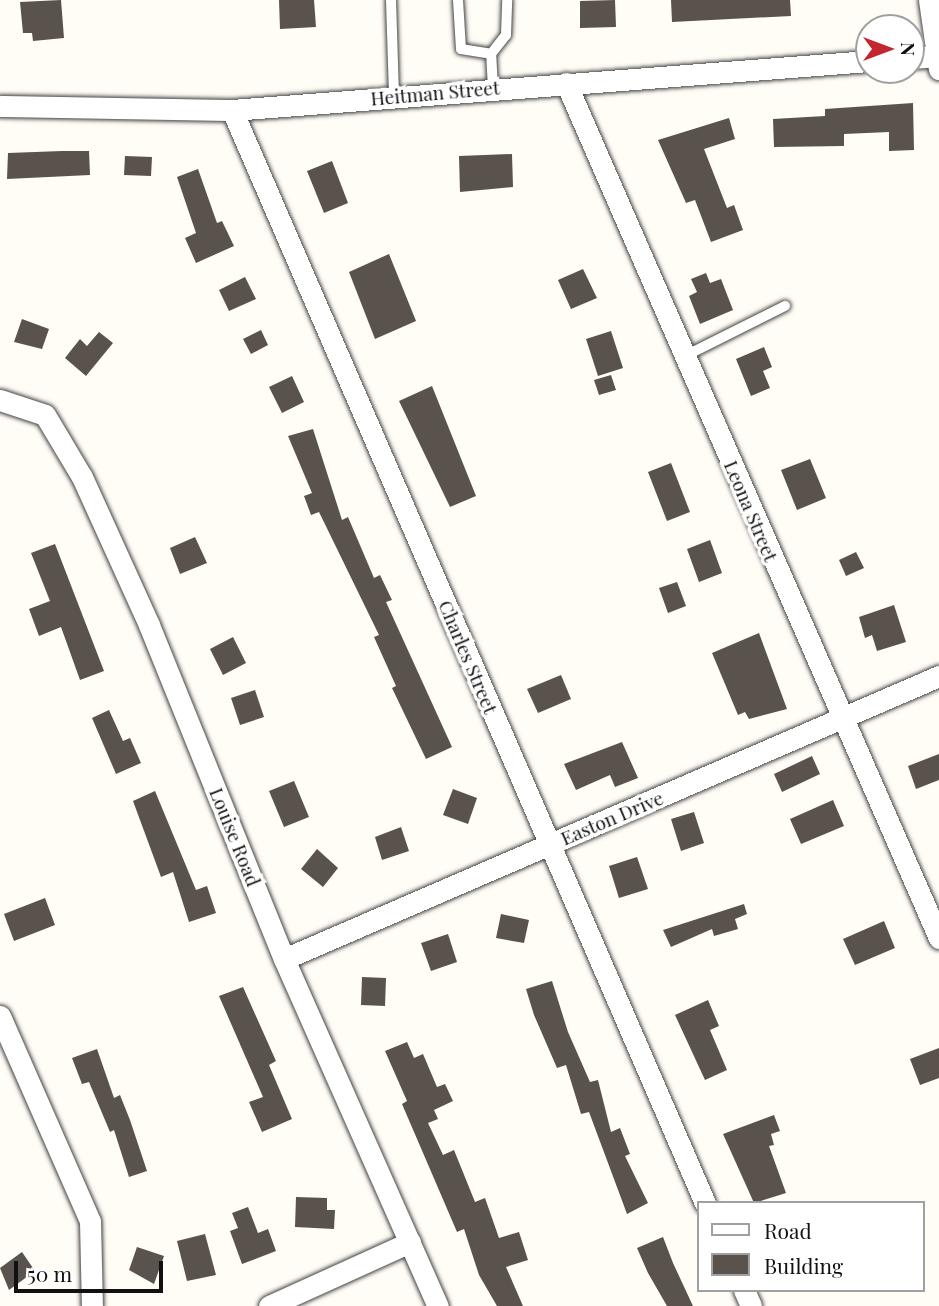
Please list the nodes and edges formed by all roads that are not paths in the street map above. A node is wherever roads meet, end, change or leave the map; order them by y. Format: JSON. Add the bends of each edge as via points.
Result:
{"nodes":[{"id":1,"x":391,"y":0,"type":"edge"},
{"id":2,"x":458,"y":0,"type":"edge"},
{"id":3,"x":507,"y":0,"type":"edge"},
{"id":4,"x":929,"y":0,"type":"edge"},
{"id":5,"x":491,"y":54,"type":"junction"},
{"id":6,"x":937,"y":61,"type":"edge"},
{"id":7,"x":855,"y":62,"type":"edge"},
{"id":8,"x":566,"y":83,"type":"junction"},
{"id":9,"x":493,"y":89,"type":"junction"},
{"id":10,"x":394,"y":97,"type":"junction"},
{"id":11,"x":0,"y":106,"type":"edge"},
{"id":12,"x":232,"y":110,"type":"junction"},
{"id":13,"x":785,"y":306,"type":"dead end"},
{"id":14,"x":685,"y":356,"type":"junction"},
{"id":15,"x":0,"y":400,"type":"edge"},
{"id":16,"x":939,"y":676,"type":"edge"},
{"id":17,"x":841,"y":719,"type":"junction"},
{"id":18,"x":549,"y":845,"type":"junction"},
{"id":19,"x":939,"y":938,"type":"edge"},
{"id":20,"x":284,"y":959,"type":"junction"},
{"id":21,"x":0,"y":1016,"type":"edge"},
{"id":22,"x":704,"y":1201,"type":"edge"},
{"id":23,"x":410,"y":1242,"type":"junction"},
{"id":24,"x":92,"y":1306,"type":"edge"},
{"id":25,"x":269,"y":1306,"type":"edge"},
{"id":26,"x":438,"y":1306,"type":"edge"}],
"edges":[{"from":1,"to":10,"type":"lane"},
{"from":2,"to":5,"type":"lane","via":[[461,49]]},
{"from":3,"to":5,"type":"lane","via":[[506,35]]},
{"from":4,"to":6,"type":"street"},
{"from":5,"to":9,"type":"lane"},
{"from":7,"to":8,"type":"street","name":"Heitman Street"},
{"from":8,"to":9,"type":"street","name":"Heitman Street"},
{"from":8,"to":14,"type":"street","name":"Leona Street"},
{"from":9,"to":10,"type":"street","name":"Heitman Street"},
{"from":10,"to":12,"type":"street","name":"Heitman Street"},
{"from":11,"to":12,"type":"street","name":"Heitman Street"},
{"from":12,"to":18,"type":"street","name":"Charles Street"},
{"from":13,"to":14,"type":"lane"},
{"from":14,"to":17,"type":"street","name":"Leona Street"},
{"from":15,"to":20,"type":"street","name":"Louise Road","via":[[45,415],[82,477]]},
{"from":16,"to":17,"type":"street","name":"Easton Drive"},
{"from":17,"to":18,"type":"street","name":"Easton Drive"},
{"from":17,"to":19,"type":"street","name":"Leona Street"},
{"from":18,"to":20,"type":"street","name":"Easton Drive"},
{"from":18,"to":22,"type":"street","name":"Charles Street"},
{"from":20,"to":23,"type":"street","name":"Louise Road"},
{"from":21,"to":24,"type":"street","via":[[90,1221]]},
{"from":23,"to":25,"type":"street"},
{"from":23,"to":26,"type":"street","name":"Louise Road"}]}
